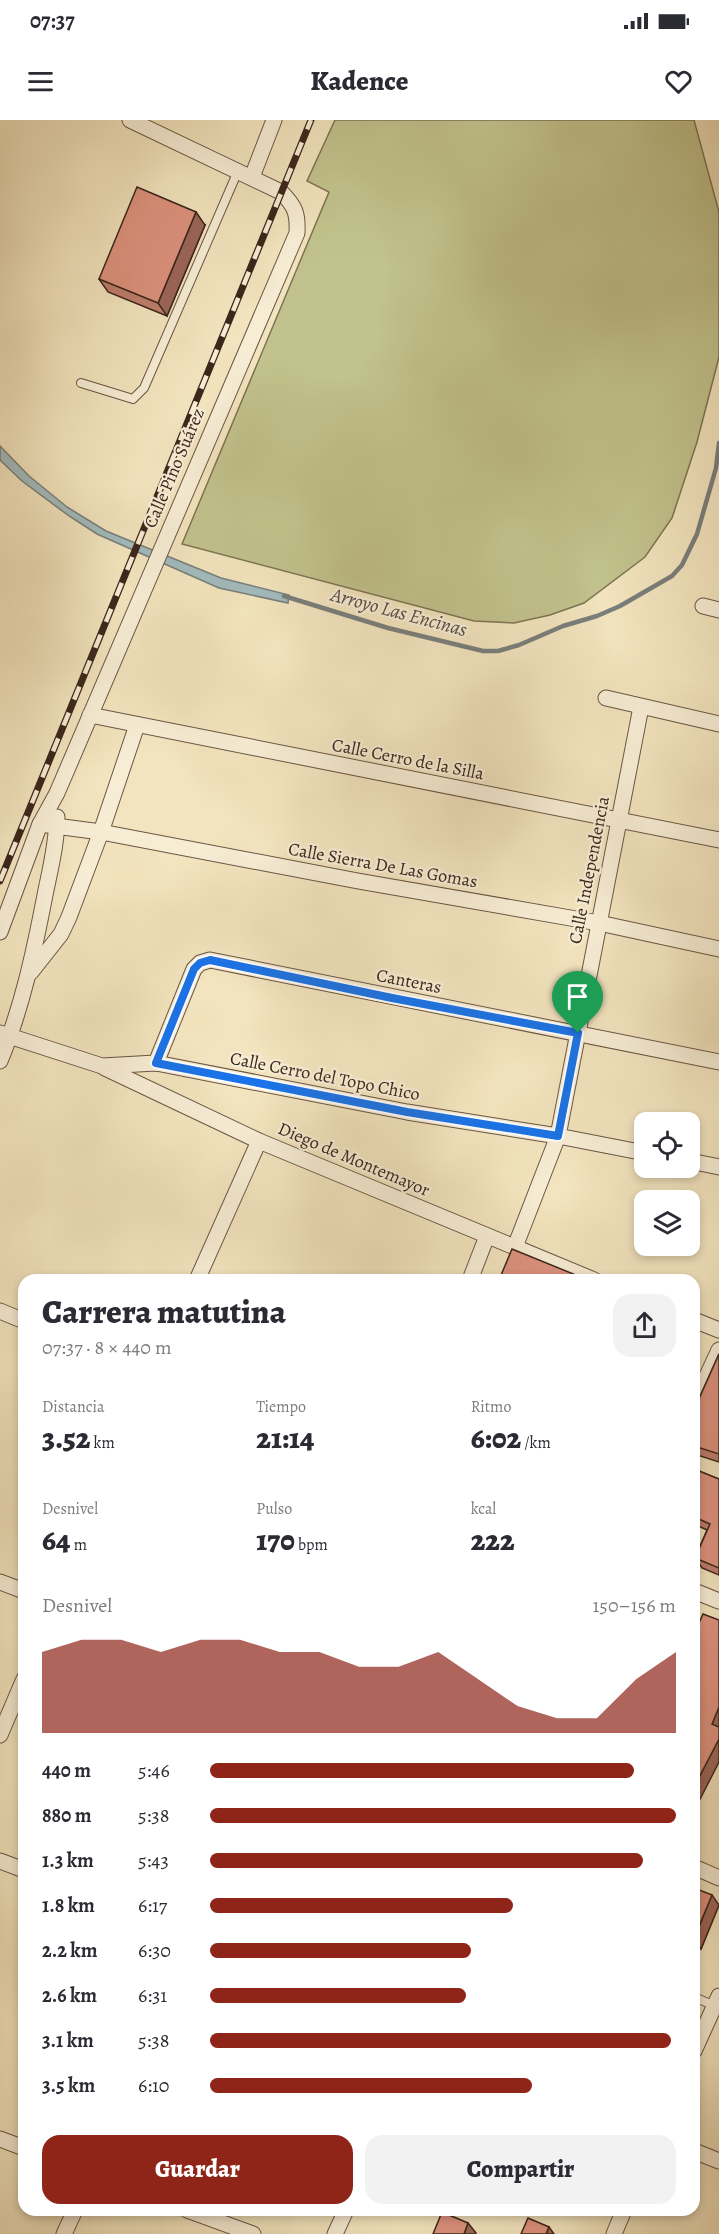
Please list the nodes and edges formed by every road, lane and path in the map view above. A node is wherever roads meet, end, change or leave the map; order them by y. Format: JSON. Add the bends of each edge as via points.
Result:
{"nodes":[{"id":1,"x":130,"y":120,"type":"edge"},
{"id":2,"x":274,"y":120,"type":"edge"},
{"id":3,"x":245,"y":174,"type":"junction"},
{"id":4,"x":81,"y":383,"type":"dead end"},
{"id":5,"x":703,"y":606,"type":"dead end"},
{"id":6,"x":719,"y":610,"type":"edge"},
{"id":7,"x":606,"y":698,"type":"dead end"},
{"id":8,"x":641,"y":706,"type":"junction"},
{"id":9,"x":90,"y":715,"type":"junction"},
{"id":10,"x":719,"y":724,"type":"edge"},
{"id":11,"x":137,"y":725,"type":"junction"},
{"id":12,"x":57,"y":793,"type":"junction"},
{"id":13,"x":618,"y":821,"type":"junction"},
{"id":14,"x":40,"y":824,"type":"junction"},
{"id":15,"x":57,"y":827,"type":"junction"},
{"id":16,"x":101,"y":832,"type":"junction"},
{"id":17,"x":719,"y":840,"type":"edge"},
{"id":18,"x":599,"y":923,"type":"junction"},
{"id":19,"x":0,"y":932,"type":"edge"},
{"id":20,"x":719,"y":949,"type":"edge"},
{"id":21,"x":30,"y":975,"type":"junction"},
{"id":22,"x":578,"y":1033,"type":"junction"},
{"id":23,"x":5,"y":1034,"type":"edge"},
{"id":24,"x":0,"y":1062,"type":"edge"},
{"id":25,"x":719,"y":1062,"type":"edge"},
{"id":26,"x":156,"y":1063,"type":"junction"},
{"id":27,"x":102,"y":1066,"type":"junction"},
{"id":28,"x":558,"y":1136,"type":"junction"},
{"id":29,"x":259,"y":1140,"type":"junction"},
{"id":30,"x":634,"y":1151,"type":"edge"},
{"id":31,"x":700,"y":1163,"type":"edge"},
{"id":32,"x":719,"y":1167,"type":"edge"},
{"id":33,"x":487,"y":1236,"type":"junction"},
{"id":34,"x":515,"y":1247,"type":"junction"},
{"id":35,"x":200,"y":1274,"type":"edge"},
{"id":36,"x":472,"y":1274,"type":"edge"},
{"id":37,"x":580,"y":1274,"type":"edge"},
{"id":38,"x":0,"y":1311,"type":"edge"},
{"id":39,"x":18,"y":1318,"type":"edge"},
{"id":40,"x":700,"y":1322,"type":"edge"},
{"id":41,"x":719,"y":1330,"type":"edge"},
{"id":42,"x":719,"y":1350,"type":"edge"},
{"id":43,"x":700,"y":1391,"type":"edge"},
{"id":44,"x":0,"y":1582,"type":"edge"},
{"id":45,"x":18,"y":1590,"type":"edge"},
{"id":46,"x":700,"y":1593,"type":"edge"},
{"id":47,"x":719,"y":1601,"type":"edge"},
{"id":48,"x":18,"y":1693,"type":"edge"},
{"id":49,"x":0,"y":1735,"type":"edge"},
{"id":50,"x":0,"y":1861,"type":"edge"},
{"id":51,"x":18,"y":1868,"type":"edge"},
{"id":52,"x":700,"y":1870,"type":"edge"},
{"id":53,"x":719,"y":1878,"type":"edge"},
{"id":54,"x":700,"y":1998,"type":"edge"},
{"id":55,"x":717,"y":2001,"type":"edge"},
{"id":56,"x":700,"y":2038,"type":"edge"},
{"id":57,"x":0,"y":2139,"type":"edge"},
{"id":58,"x":18,"y":2146,"type":"edge"},
{"id":59,"x":700,"y":2153,"type":"edge"},
{"id":60,"x":719,"y":2161,"type":"edge"},
{"id":61,"x":72,"y":2216,"type":"edge"},
{"id":62,"x":204,"y":2216,"type":"edge"},
{"id":63,"x":343,"y":2216,"type":"edge"},
{"id":64,"x":622,"y":2216,"type":"edge"},
{"id":65,"x":64,"y":2234,"type":"edge"},
{"id":66,"x":253,"y":2234,"type":"edge"},
{"id":67,"x":335,"y":2234,"type":"edge"},
{"id":68,"x":614,"y":2234,"type":"edge"}],
"edges":[{"from":1,"to":3,"type":"street","name":"Calle Pino Suárez"},
{"from":2,"to":3,"type":"street"},
{"from":3,"to":4,"type":"lane","via":[[144,388],[134,399]]},
{"from":3,"to":9,"type":"street","name":"Calle Pino Suárez","via":[[281,192],[292,203],[298,218],[297,233]]},
{"from":5,"to":6,"type":"street"},
{"from":7,"to":8,"type":"street"},
{"from":8,"to":10,"type":"street"},
{"from":8,"to":13,"type":"street","name":"Calle Independencia"},
{"from":9,"to":11,"type":"street","name":"Calle Cerro de la Silla"},
{"from":9,"to":12,"type":"street","name":"Calle Pino Suárez"},
{"from":11,"to":13,"type":"street","name":"Calle Cerro de la Silla"},
{"from":11,"to":16,"type":"street","name":"Calle Pino Suárez"},
{"from":12,"to":14,"type":"street","name":"Calle Pino Suárez"},
{"from":12,"to":15,"type":"street","name":"Calle Pino Suárez"},
{"from":13,"to":17,"type":"street","name":"Calle Cerro de la Silla"},
{"from":13,"to":18,"type":"street","name":"Calle Independencia"},
{"from":14,"to":15,"type":"street","name":"Calle Sierra De Las Gomas"},
{"from":14,"to":19,"type":"street","name":"Calle Pino Suárez"},
{"from":15,"to":16,"type":"street","name":"Calle Sierra De Las Gomas"},
{"from":15,"to":21,"type":"street","name":"Calle Pino Suárez"},
{"from":16,"to":18,"type":"street","name":"Calle Sierra De Las Gomas"},
{"from":16,"to":21,"type":"street","name":"Calle Pino Suárez","via":[[65,925]]},
{"from":18,"to":20,"type":"street","name":"Calle Sierra De Las Gomas"},
{"from":18,"to":22,"type":"street","name":"Calle Independencia"},
{"from":21,"to":23,"type":"street","name":"Calle Pino Suárez"},
{"from":22,"to":25,"type":"street","name":"Canteras"},
{"from":22,"to":26,"type":"street","name":"Canteras","via":[[210,960],[194,969]]},
{"from":22,"to":28,"type":"street","name":"Calle Independencia"},
{"from":23,"to":24,"type":"street","name":"Calle Pino Suárez"},
{"from":23,"to":27,"type":"street","name":"Calle Cerro del Topo Chico"},
{"from":26,"to":27,"type":"street","name":"Calle Cerro del Topo Chico"},
{"from":26,"to":28,"type":"street","name":"Calle Cerro del Topo Chico","via":[[407,1112]]},
{"from":27,"to":29,"type":"street","name":"Diego de Montemayor"},
{"from":28,"to":30,"type":"street","name":"Calle Cerro del Topo Chico"},
{"from":28,"to":34,"type":"street","name":"Calle Independencia"},
{"from":29,"to":33,"type":"street","name":"Diego de Montemayor"},
{"from":29,"to":35,"type":"street"},
{"from":31,"to":32,"type":"street"},
{"from":33,"to":34,"type":"street","name":"Diego de Montemayor"},
{"from":33,"to":36,"type":"street"},
{"from":34,"to":37,"type":"street","name":"Diego de Montemayor"},
{"from":38,"to":39,"type":"street"},
{"from":40,"to":41,"type":"street"},
{"from":42,"to":43,"type":"street"},
{"from":44,"to":45,"type":"street"},
{"from":46,"to":47,"type":"street"},
{"from":48,"to":49,"type":"street"},
{"from":50,"to":51,"type":"street"},
{"from":52,"to":53,"type":"street"},
{"from":54,"to":55,"type":"lane"},
{"from":55,"to":56,"type":"street"},
{"from":57,"to":58,"type":"street"},
{"from":59,"to":60,"type":"street"},
{"from":61,"to":65,"type":"street"},
{"from":62,"to":66,"type":"street"},
{"from":63,"to":67,"type":"street"},
{"from":64,"to":68,"type":"street"}]}
